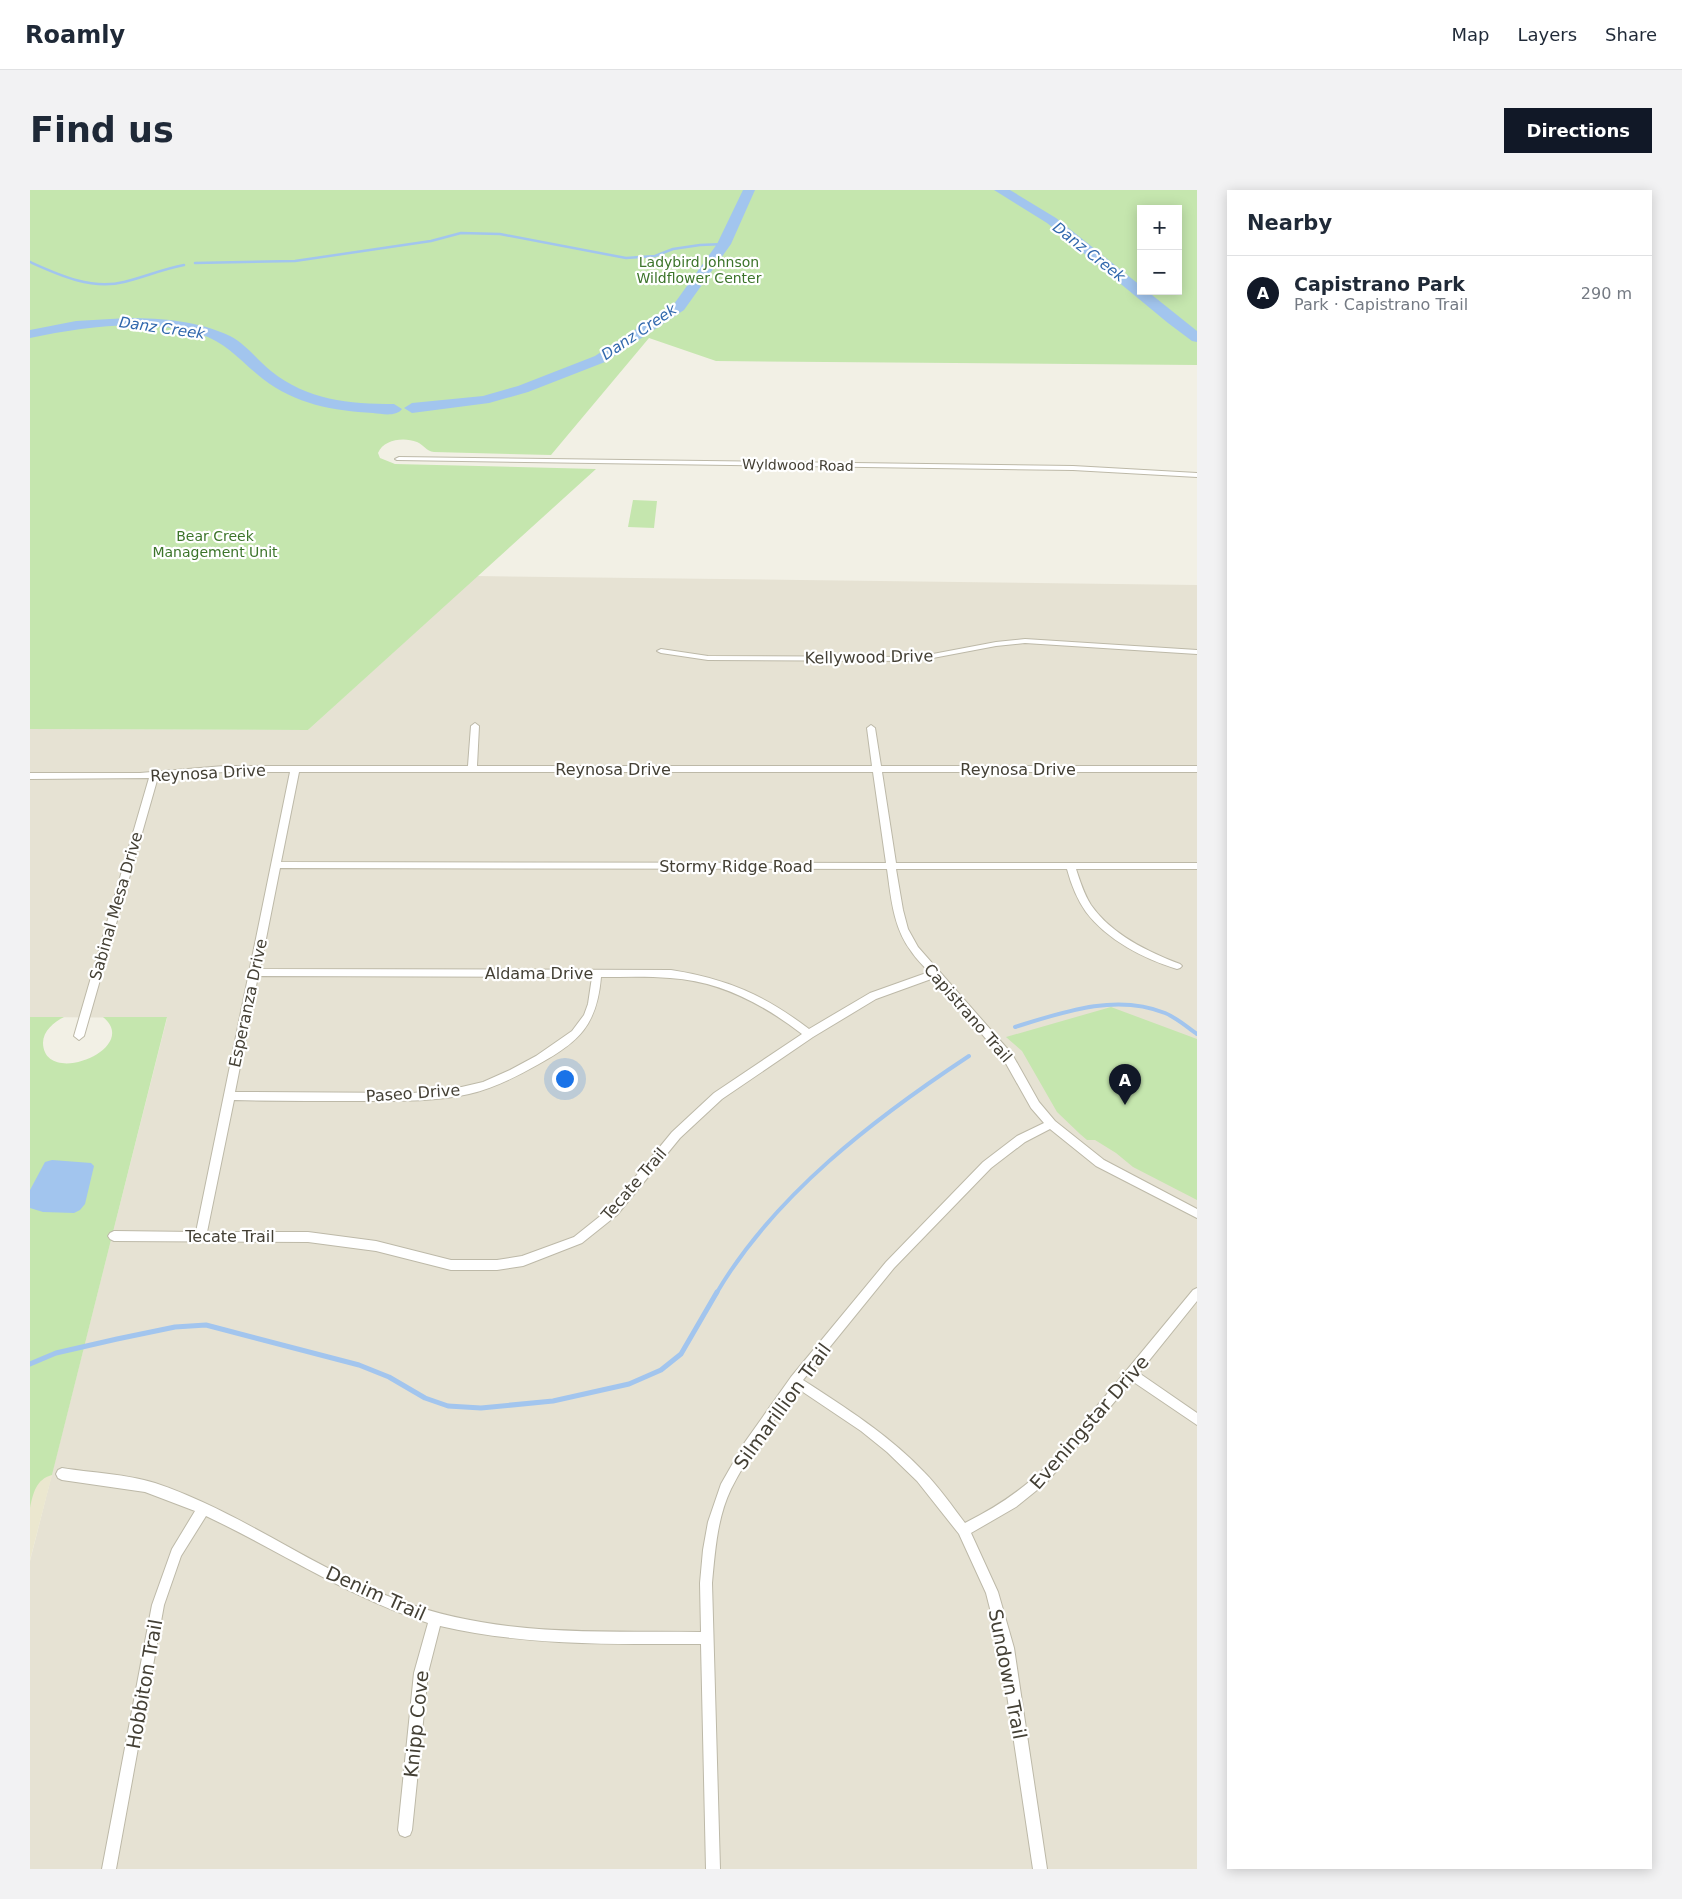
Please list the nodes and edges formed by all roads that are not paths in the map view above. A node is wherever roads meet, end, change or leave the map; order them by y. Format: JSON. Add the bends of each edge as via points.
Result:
{"nodes":[{"id":1,"x":399,"y":459,"type":"dead end"},
{"id":2,"x":1197,"y":475,"type":"edge"},
{"id":3,"x":660,"y":651,"type":"dead end"},
{"id":4,"x":1197,"y":652,"type":"edge"},
{"id":5,"x":475,"y":726,"type":"dead end"},
{"id":6,"x":871,"y":728,"type":"dead end"},
{"id":7,"x":877,"y":769,"type":"junction"},
{"id":8,"x":295,"y":770,"type":"junction"},
{"id":9,"x":472,"y":770,"type":"junction"},
{"id":10,"x":1197,"y":770,"type":"edge"},
{"id":11,"x":154,"y":775,"type":"junction"},
{"id":12,"x":30,"y":776,"type":"edge"},
{"id":13,"x":276,"y":865,"type":"junction"},
{"id":14,"x":892,"y":866,"type":"junction"},
{"id":15,"x":1071,"y":866,"type":"junction"},
{"id":16,"x":1197,"y":866,"type":"edge"},
{"id":17,"x":1177,"y":966,"type":"dead end"},
{"id":18,"x":254,"y":972,"type":"junction"},
{"id":19,"x":597,"y":973,"type":"junction"},
{"id":20,"x":934,"y":974,"type":"junction"},
{"id":21,"x":809,"y":1034,"type":"junction"},
{"id":22,"x":78,"y":1036,"type":"dead end"},
{"id":23,"x":229,"y":1096,"type":"junction"},
{"id":24,"x":1051,"y":1124,"type":"junction"},
{"id":25,"x":1197,"y":1214,"type":"edge"},
{"id":26,"x":114,"y":1236,"type":"dead end"},
{"id":27,"x":201,"y":1236,"type":"junction"},
{"id":28,"x":1197,"y":1293,"type":"edge"},
{"id":29,"x":1131,"y":1374,"type":"junction"},
{"id":30,"x":795,"y":1381,"type":"junction"},
{"id":31,"x":1197,"y":1420,"type":"edge"},
{"id":32,"x":62,"y":1474,"type":"dead end"},
{"id":33,"x":204,"y":1509,"type":"junction"},
{"id":34,"x":963,"y":1530,"type":"junction"},
{"id":35,"x":436,"y":1619,"type":"junction"},
{"id":36,"x":707,"y":1638,"type":"junction"},
{"id":37,"x":405,"y":1830,"type":"dead end"},
{"id":38,"x":109,"y":1869,"type":"edge"},
{"id":39,"x":713,"y":1869,"type":"edge"},
{"id":40,"x":1040,"y":1869,"type":"edge"}],
"edges":[{"from":1,"to":2,"type":"street","name":"Wyldwood Road","via":[[1073,468]]},
{"from":3,"to":4,"type":"street","name":"Kellywood Drive","via":[[708,658],[917,659],[1025,641]]},
{"from":5,"to":9,"type":"street"},
{"from":6,"to":7,"type":"street","name":"Capistrano Trail"},
{"from":7,"to":9,"type":"street","name":"Reynosa Drive"},
{"from":7,"to":10,"type":"street","name":"Reynosa Drive"},
{"from":7,"to":14,"type":"street","name":"Capistrano Trail"},
{"from":8,"to":9,"type":"street","name":"Reynosa Drive"},
{"from":8,"to":11,"type":"street","name":"Reynosa Drive","via":[[213,770]]},
{"from":8,"to":13,"type":"street","name":"Esperanza Drive"},
{"from":11,"to":12,"type":"street","name":"Reynosa Drive"},
{"from":11,"to":22,"type":"street","name":"Sabinal Mesa Drive"},
{"from":13,"to":14,"type":"street","name":"Stormy Ridge Road"},
{"from":13,"to":18,"type":"street","name":"Esperanza Drive"},
{"from":14,"to":15,"type":"street","name":"Stormy Ridge Road"},
{"from":14,"to":20,"type":"street","name":"Capistrano Trail","via":[[903,929]]},
{"from":15,"to":16,"type":"street","name":"Stormy Ridge Road"},
{"from":15,"to":17,"type":"street","via":[[1081,897],[1095,917],[1154,959]]},
{"from":18,"to":19,"type":"street","name":"Aldama Drive"},
{"from":18,"to":23,"type":"street","name":"Esperanza Drive"},
{"from":19,"to":21,"type":"street","name":"Aldama Drive","via":[[671,974],[725,984],[770,1005]]},
{"from":19,"to":23,"type":"street","name":"Paseo Drive","via":[[590,1016],[573,1036],[527,1066],[489,1084],[409,1097]]},
{"from":20,"to":21,"type":"street","name":"Tecate Trail","via":[[873,996]]},
{"from":20,"to":24,"type":"street","name":"Capistrano Trail","via":[[1008,1057],[1035,1105]]},
{"from":21,"to":27,"type":"street","name":"Tecate Trail","via":[[718,1096],[676,1135],[627,1196],[598,1225],[578,1240],[523,1261],[497,1265],[452,1265],[376,1246],[308,1236]]},
{"from":23,"to":27,"type":"street","name":"Esperanza Drive"},
{"from":24,"to":25,"type":"street","name":"Capistrano Trail","via":[[1100,1163]]},
{"from":24,"to":30,"type":"street","name":"Silmarillion Trail","via":[[1021,1139],[987,1165],[890,1266]]},
{"from":26,"to":27,"type":"street","name":"Tecate Trail"},
{"from":28,"to":29,"type":"street","name":"Eveningstar Drive"},
{"from":29,"to":31,"type":"street"},
{"from":29,"to":34,"type":"street","name":"Eveningstar Drive","via":[[1031,1491],[1003,1510]]},
{"from":30,"to":34,"type":"street","name":"Sundown Trail","via":[[865,1427],[890,1448],[921,1477]]},
{"from":30,"to":36,"type":"street","name":"Silmarillion Trail","via":[[749,1446],[726,1488],[714,1522],[708,1550]]},
{"from":32,"to":33,"type":"street","name":"Denim Trail","via":[[154,1488]]},
{"from":33,"to":35,"type":"street","name":"Denim Trail","via":[[382,1600]]},
{"from":33,"to":38,"type":"street","name":"Hobbiton Trail","via":[[176,1553],[158,1605]]},
{"from":34,"to":40,"type":"street","name":"Sundown Trail","via":[[992,1592],[1007,1648]]},
{"from":35,"to":36,"type":"street","name":"Denim Trail","via":[[491,1631],[547,1636]]},
{"from":35,"to":37,"type":"street","name":"Knipp Cove","via":[[421,1672]]},
{"from":36,"to":39,"type":"street","name":"Silmarillion Trail"}]}
